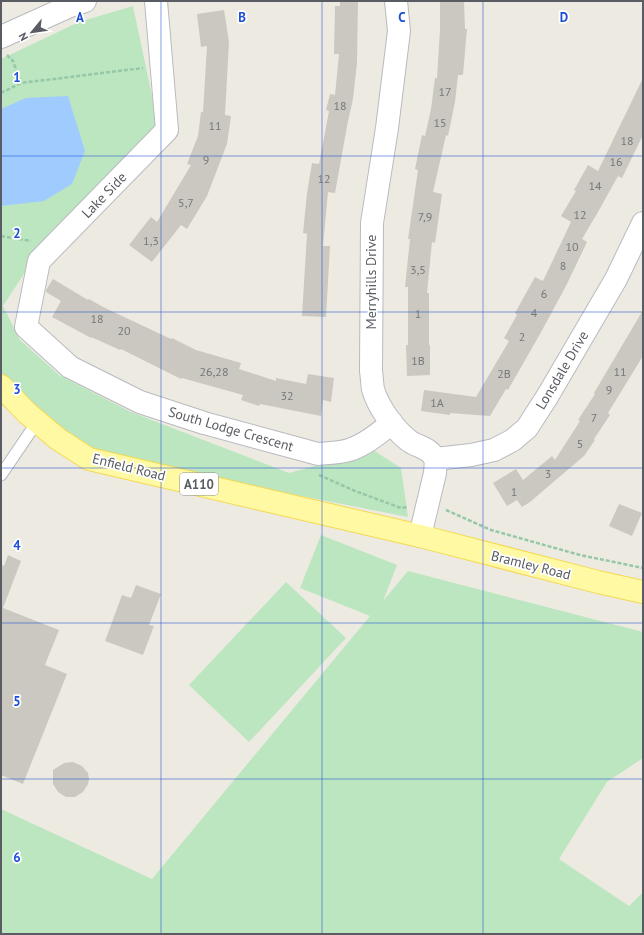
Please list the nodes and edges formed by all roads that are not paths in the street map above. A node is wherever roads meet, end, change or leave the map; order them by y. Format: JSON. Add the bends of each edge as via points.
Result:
{"nodes":[{"id":1,"x":86,"y":1,"type":"edge"},
{"id":2,"x":156,"y":1,"type":"edge"},
{"id":3,"x":396,"y":1,"type":"edge"},
{"id":4,"x":1,"y":37,"type":"edge"},
{"id":5,"x":643,"y":223,"type":"edge"},
{"id":6,"x":70,"y":367,"type":"joint"},
{"id":7,"x":1,"y":386,"type":"edge"},
{"id":8,"x":37,"y":422,"type":"junction"},
{"id":9,"x":392,"y":423,"type":"junction"},
{"id":10,"x":436,"y":459,"type":"junction"},
{"id":11,"x":1,"y":475,"type":"edge"},
{"id":12,"x":420,"y":536,"type":"junction"},
{"id":13,"x":643,"y":592,"type":"edge"}],
"edges":[{"from":1,"to":4,"type":"street"},
{"from":2,"to":6,"type":"street","name":"Lake Side","via":[[167,130],[39,261],[26,327]]},
{"from":3,"to":9,"type":"street","name":"Merryhills Drive","via":[[399,31],[372,223],[371,371],[373,389],[379,404]]},
{"from":5,"to":10,"type":"street","name":"Lonsdale Drive","via":[[616,279],[528,428],[494,450]]},
{"from":6,"to":9,"type":"street","name":"South Lodge Crescent","via":[[140,402],[204,423],[318,454],[349,450],[364,443]]},
{"from":7,"to":8,"type":"main road","name":"Enfield Road","number":"A110"},
{"from":8,"to":11,"type":"lane"},
{"from":8,"to":12,"type":"main road","name":"Enfield Road","number":"A110","via":[[89,459]]},
{"from":9,"to":10,"type":"street","name":"Merryhills Drive","via":[[409,441],[426,449]]},
{"from":10,"to":12,"type":"street"},
{"from":12,"to":13,"type":"main road","name":"Bramley Road","number":"A110"}]}
